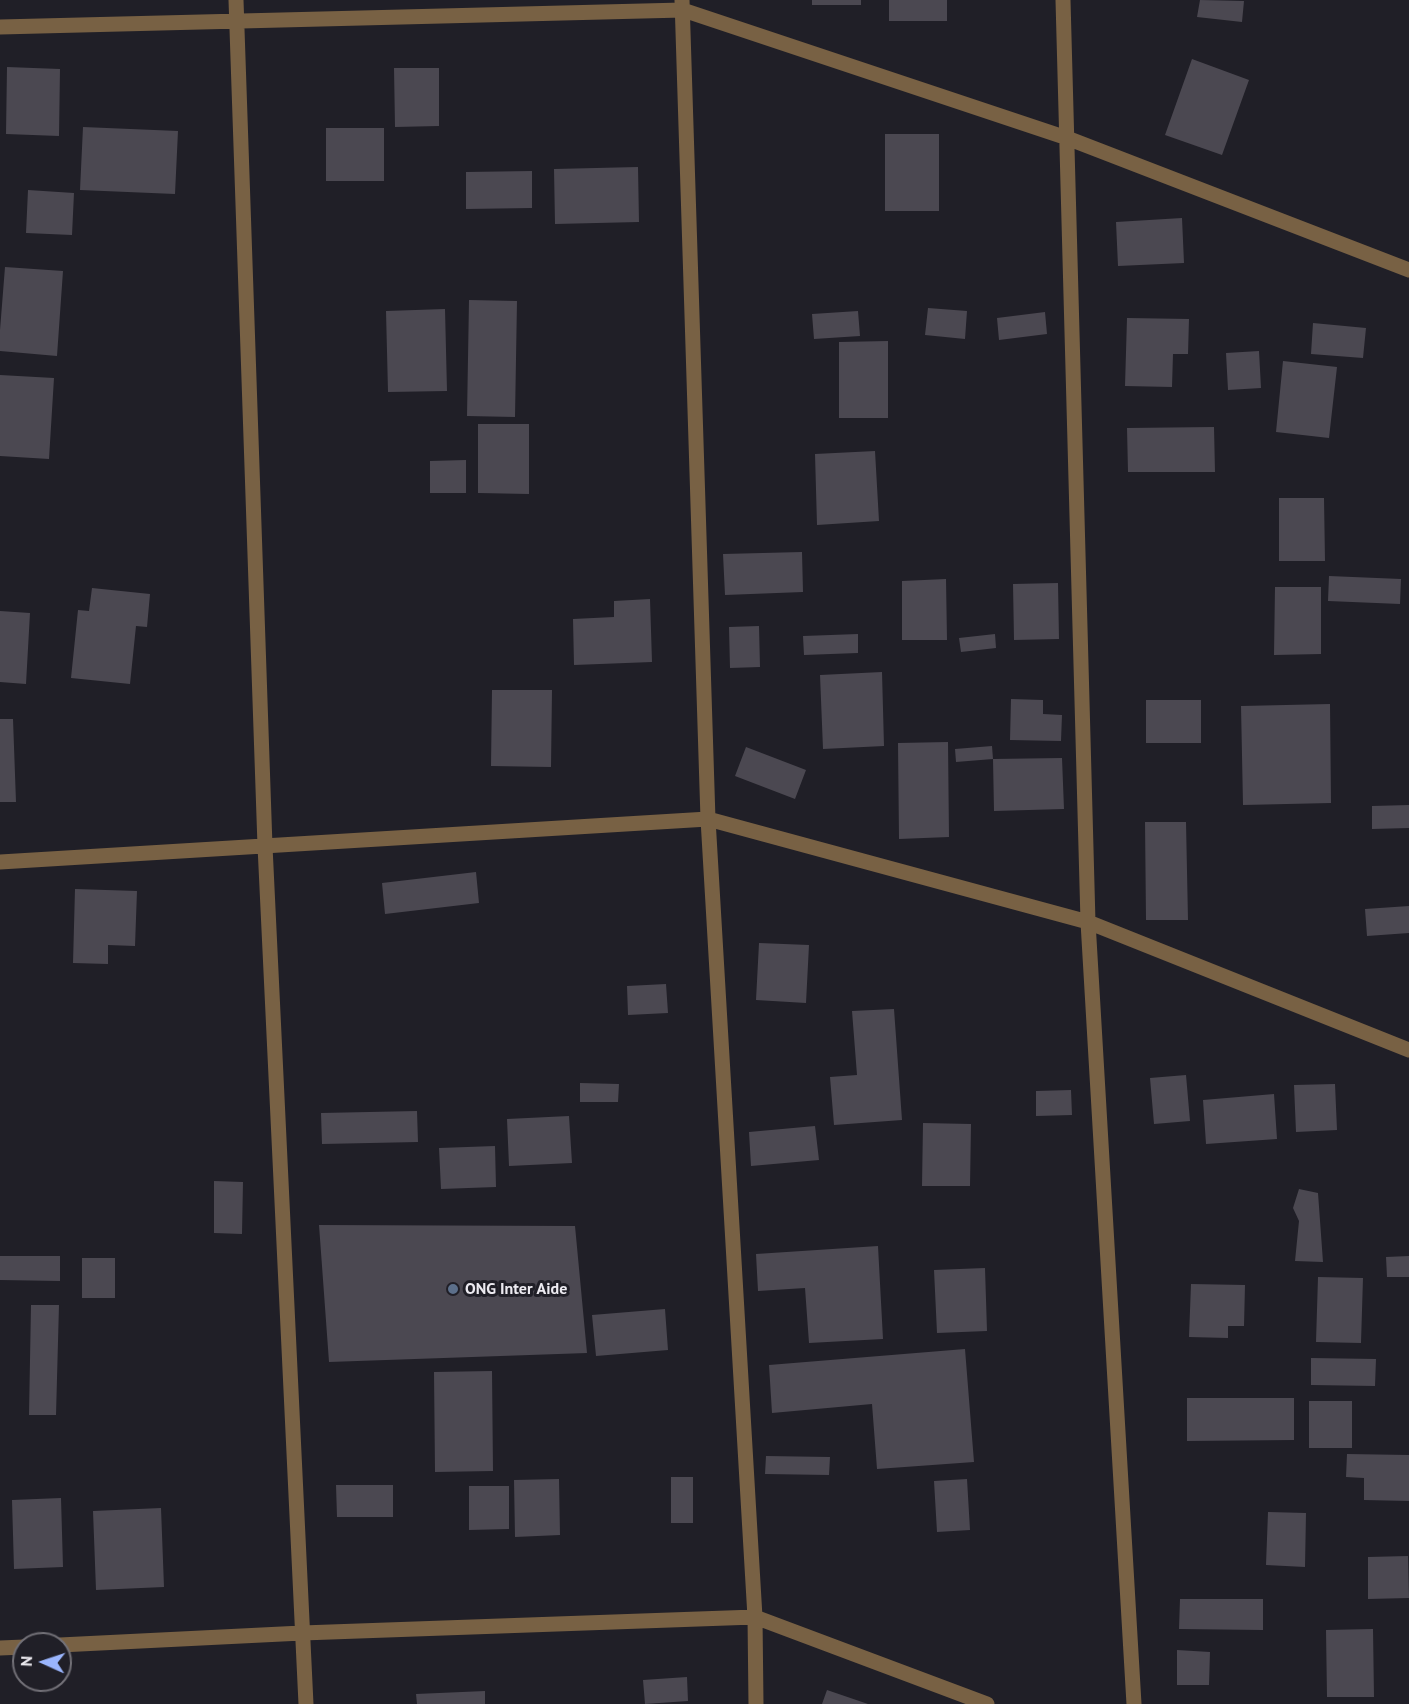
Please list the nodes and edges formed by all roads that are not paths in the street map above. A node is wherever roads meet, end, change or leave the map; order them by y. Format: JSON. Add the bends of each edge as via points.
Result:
{"nodes":[{"id":1,"x":236,"y":0,"type":"edge"},
{"id":2,"x":1063,"y":0,"type":"edge"},
{"id":3,"x":682,"y":5,"type":"edge"},
{"id":4,"x":237,"y":22,"type":"junction"},
{"id":5,"x":0,"y":27,"type":"edge"},
{"id":6,"x":1067,"y":138,"type":"junction"},
{"id":7,"x":1409,"y":270,"type":"edge"},
{"id":8,"x":708,"y":819,"type":"junction"},
{"id":9,"x":265,"y":846,"type":"junction"},
{"id":10,"x":0,"y":862,"type":"edge"},
{"id":11,"x":1088,"y":922,"type":"junction"},
{"id":12,"x":1409,"y":1050,"type":"edge"},
{"id":13,"x":755,"y":1617,"type":"junction"},
{"id":14,"x":302,"y":1633,"type":"junction"},
{"id":15,"x":72,"y":1644,"type":"edge"},
{"id":16,"x":306,"y":1704,"type":"edge"},
{"id":17,"x":756,"y":1704,"type":"edge"},
{"id":18,"x":987,"y":1704,"type":"edge"},
{"id":19,"x":1134,"y":1704,"type":"edge"}],
"edges":[{"from":1,"to":4,"type":"street"},
{"from":2,"to":6,"type":"street"},
{"from":3,"to":4,"type":"street"},
{"from":3,"to":6,"type":"street"},
{"from":3,"to":8,"type":"street"},
{"from":4,"to":5,"type":"street"},
{"from":4,"to":9,"type":"street"},
{"from":6,"to":7,"type":"street"},
{"from":6,"to":11,"type":"street"},
{"from":8,"to":9,"type":"street"},
{"from":8,"to":11,"type":"street"},
{"from":8,"to":13,"type":"street"},
{"from":9,"to":10,"type":"street"},
{"from":9,"to":14,"type":"street"},
{"from":11,"to":12,"type":"street"},
{"from":11,"to":19,"type":"street"},
{"from":13,"to":14,"type":"street"},
{"from":13,"to":17,"type":"street"},
{"from":13,"to":18,"type":"street"},
{"from":14,"to":15,"type":"street"},
{"from":14,"to":16,"type":"street"}]}
